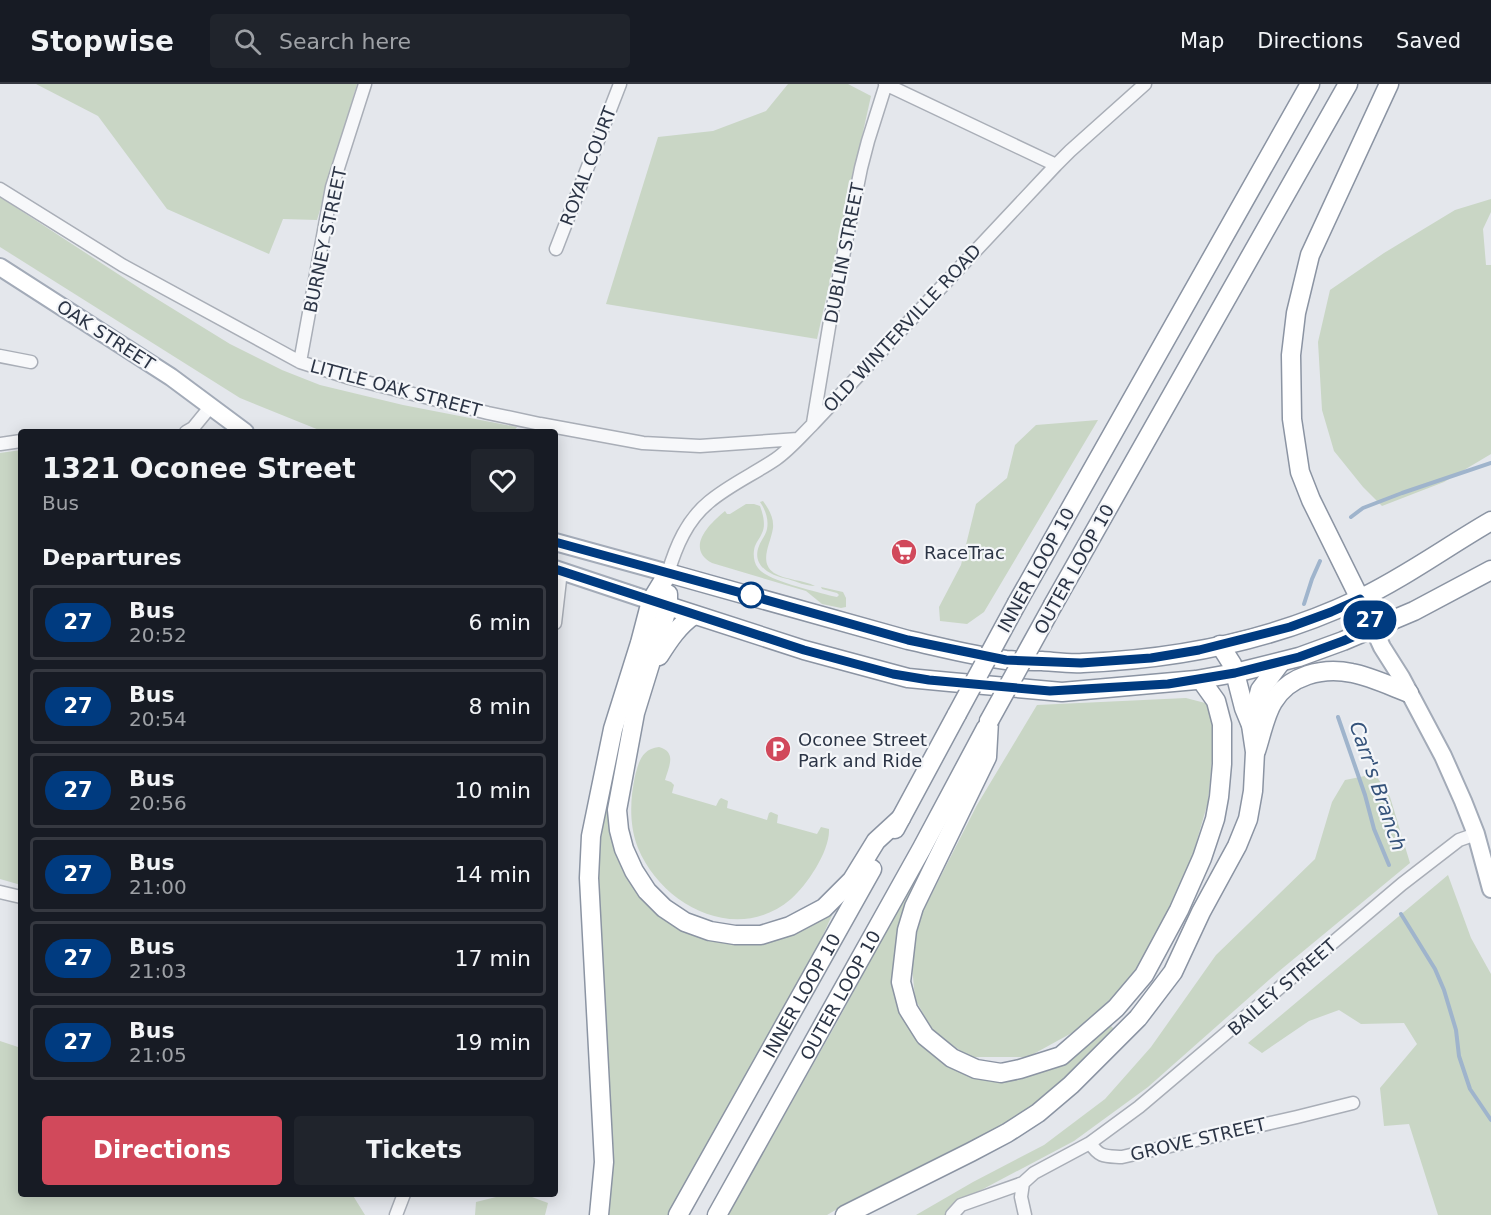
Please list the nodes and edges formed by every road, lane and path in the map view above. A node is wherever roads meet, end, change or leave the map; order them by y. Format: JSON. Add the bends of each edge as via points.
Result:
{"nodes":[{"id":1,"x":365,"y":84,"type":"edge"},
{"id":2,"x":620,"y":84,"type":"edge"},
{"id":3,"x":886,"y":84,"type":"edge"},
{"id":4,"x":1145,"y":84,"type":"edge"},
{"id":5,"x":1310,"y":84,"type":"edge"},
{"id":6,"x":1348,"y":84,"type":"edge"},
{"id":7,"x":1389,"y":84,"type":"edge"},
{"id":8,"x":1056,"y":165,"type":"junction"},
{"id":9,"x":0,"y":189,"type":"edge"},
{"id":10,"x":556,"y":249,"type":"dead end"},
{"id":11,"x":0,"y":267,"type":"edge"},
{"id":12,"x":0,"y":356,"type":"edge"},
{"id":13,"x":31,"y":362,"type":"dead end"},
{"id":14,"x":300,"y":362,"type":"junction"},
{"id":15,"x":211,"y":406,"type":"junction"},
{"id":16,"x":813,"y":424,"type":"junction"},
{"id":17,"x":191,"y":429,"type":"edge"},
{"id":18,"x":241,"y":429,"type":"edge"},
{"id":19,"x":798,"y":439,"type":"junction"},
{"id":20,"x":18,"y":441,"type":"edge"},
{"id":21,"x":0,"y":444,"type":"edge"},
{"id":22,"x":1491,"y":521,"type":"edge"},
{"id":23,"x":558,"y":543,"type":"edge"},
{"id":24,"x":558,"y":570,"type":"edge"},
{"id":25,"x":1491,"y":570,"type":"edge"},
{"id":26,"x":668,"y":573,"type":"junction"},
{"id":27,"x":1360,"y":599,"type":"junction"},
{"id":28,"x":660,"y":603,"type":"junction"},
{"id":29,"x":694,"y":615,"type":"junction"},
{"id":30,"x":1374,"y":628,"type":"junction"},
{"id":31,"x":1220,"y":645,"type":"junction"},
{"id":32,"x":1299,"y":657,"type":"junction"},
{"id":33,"x":1281,"y":662,"type":"junction"},
{"id":34,"x":649,"y":670,"type":"junction"},
{"id":35,"x":1235,"y":673,"type":"junction"},
{"id":36,"x":1201,"y":680,"type":"junction"},
{"id":37,"x":1405,"y":685,"type":"junction"},
{"id":38,"x":989,"y":722,"type":"junction"},
{"id":39,"x":1251,"y":725,"type":"junction"},
{"id":40,"x":1255,"y":752,"type":"junction"},
{"id":41,"x":901,"y":818,"type":"junction"},
{"id":42,"x":1476,"y":834,"type":"junction"},
{"id":43,"x":1491,"y":889,"type":"edge"},
{"id":44,"x":0,"y":892,"type":"edge"},
{"id":45,"x":18,"y":896,"type":"edge"},
{"id":46,"x":1353,"y":1103,"type":"dead end"},
{"id":47,"x":1090,"y":1143,"type":"junction"},
{"id":48,"x":1023,"y":1183,"type":"junction"},
{"id":49,"x":403,"y":1197,"type":"edge"},
{"id":50,"x":396,"y":1215,"type":"edge"},
{"id":51,"x":599,"y":1215,"type":"edge"},
{"id":52,"x":678,"y":1215,"type":"edge"},
{"id":53,"x":717,"y":1215,"type":"edge"},
{"id":54,"x":845,"y":1215,"type":"edge"},
{"id":55,"x":952,"y":1215,"type":"edge"},
{"id":56,"x":1025,"y":1215,"type":"edge"}],
"edges":[{"from":1,"to":14,"type":"street","name":"BURNEY STREET","via":[[332,188]]},
{"from":2,"to":10,"type":"street","name":"ROYAL COURT"},
{"from":3,"to":8,"type":"street"},
{"from":3,"to":16,"type":"street","name":"DUBLIN STREET","via":[[859,179]]},
{"from":4,"to":8,"type":"street","name":"OLD WINTERVILLE ROAD"},
{"from":5,"to":41,"type":"highway","name":"INNER LOOP 10","bridge":true,"via":[[1017,603]]},
{"from":6,"to":38,"type":"highway","name":"OUTER LOOP 10","bridge":true},
{"from":7,"to":27,"type":"highway","via":[[1310,255],[1291,355],[1292,419],[1300,472]]},
{"from":8,"to":16,"type":"street","name":"OLD WINTERVILLE ROAD"},
{"from":9,"to":14,"type":"street","name":"LITTLE OAK STREET","via":[[122,265]]},
{"from":11,"to":15,"type":"main road","name":"OAK STREET"},
{"from":12,"to":13,"type":"street"},
{"from":14,"to":19,"type":"street","name":"LITTLE OAK STREET","via":[[488,413],[643,443],[700,446]]},
{"from":15,"to":17,"type":"street"},
{"from":15,"to":18,"type":"main road","name":"OAK STREET"},
{"from":16,"to":19,"type":"street","name":"OLD WINTERVILLE ROAD"},
{"from":19,"to":26,"type":"street","name":"OLD WINTERVILLE ROAD","via":[[776,459],[700,510],[682,535]]},
{"from":20,"to":21,"type":"street"},
{"from":22,"to":27,"type":"highway"},
{"from":23,"to":26,"type":"main road"},
{"from":24,"to":28,"type":"main road"},
{"from":25,"to":30,"type":"highway"},
{"from":26,"to":28,"type":"highway"},
{"from":26,"to":31,"type":"highway","via":[[908,640],[1006,660],[1081,663],[1151,658]]},
{"from":27,"to":30,"type":"main road"},
{"from":27,"to":31,"type":"highway","via":[[1290,627]]},
{"from":28,"to":29,"type":"highway"},
{"from":28,"to":34,"type":"highway"},
{"from":28,"to":51,"type":"highway","via":[[640,643],[613,729],[591,836],[589,878],[603,1162]]},
{"from":29,"to":34,"type":"highway","via":[[671,636]]},
{"from":29,"to":36,"type":"highway","via":[[908,678],[1062,692]]},
{"from":30,"to":32,"type":"highway"},
{"from":30,"to":37,"type":"main road"},
{"from":31,"to":35,"type":"highway"},
{"from":32,"to":33,"type":"highway"},
{"from":32,"to":37,"type":"highway","via":[[1365,664]]},
{"from":33,"to":35,"type":"highway"},
{"from":33,"to":39,"type":"highway","via":[[1260,690]]},
{"from":34,"to":41,"type":"highway","via":[[635,713],[623,775],[617,810],[619,830],[634,871],[647,891],[685,922],[735,935],[761,935],[790,926],[824,908],[852,880],[876,841]]},
{"from":35,"to":36,"type":"highway"},
{"from":35,"to":39,"type":"highway"},
{"from":36,"to":38,"type":"highway","via":[[1216,701],[1222,724],[1220,796],[1202,858],[1179,910],[1144,975],[1116,1008],[1060,1056],[1001,1073],[976,1069],[952,1058],[925,1036],[908,1009],[901,982],[914,907],[987,757]]},
{"from":37,"to":40,"type":"highway","via":[[1330,670],[1294,681],[1273,702]]},
{"from":37,"to":42,"type":"main road","via":[[1443,756]]},
{"from":38,"to":53,"type":"highway","name":"OUTER LOOP 10"},
{"from":39,"to":40,"type":"highway"},
{"from":40,"to":54,"type":"highway","via":[[1248,819],[1237,846],[1173,972],[1138,1018],[1038,1113],[1007,1133]]},
{"from":41,"to":52,"type":"highway","name":"INNER LOOP 10"},
{"from":42,"to":43,"type":"main road"},
{"from":42,"to":47,"type":"street","name":"BAILEY STREET","via":[[1459,840],[1402,884],[1156,1093]]},
{"from":44,"to":45,"type":"street"},
{"from":46,"to":47,"type":"street","name":"GROVE STREET","via":[[1122,1157],[1102,1155]]},
{"from":47,"to":48,"type":"street"},
{"from":48,"to":55,"type":"street","via":[[961,1205]]},
{"from":48,"to":56,"type":"street"},
{"from":49,"to":50,"type":"street"}]}
